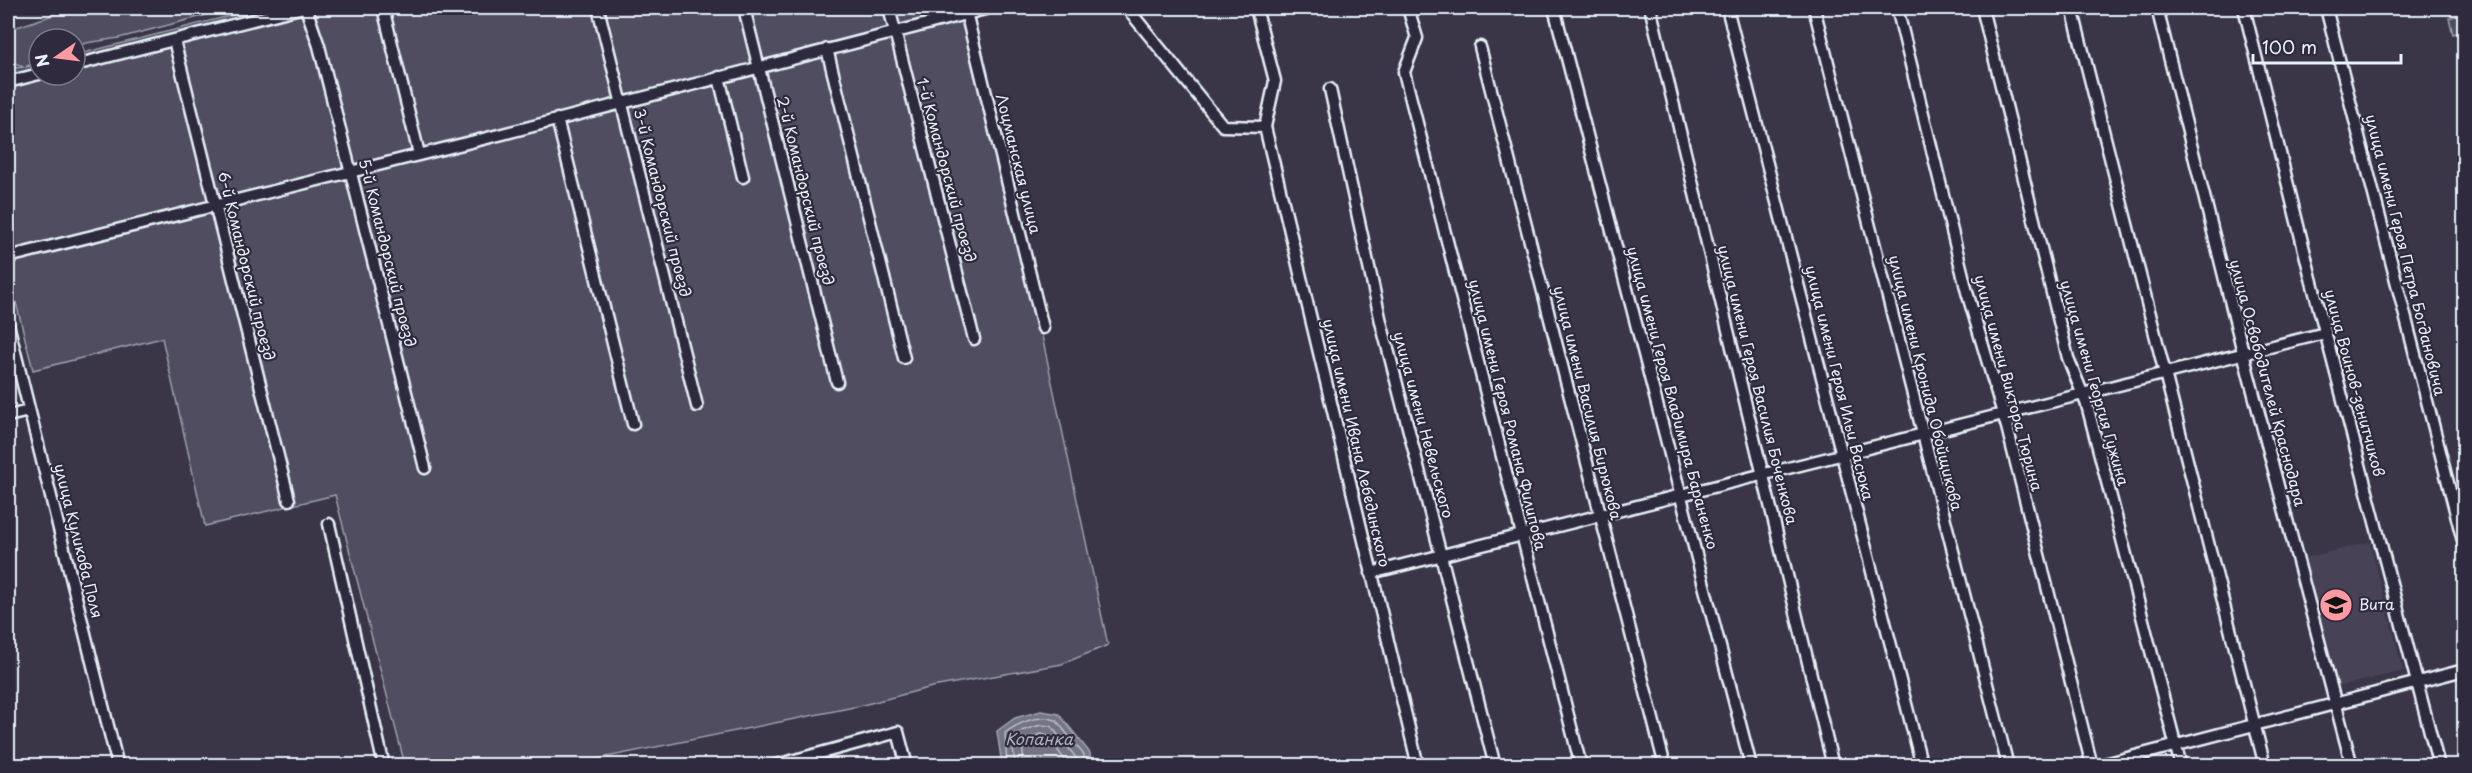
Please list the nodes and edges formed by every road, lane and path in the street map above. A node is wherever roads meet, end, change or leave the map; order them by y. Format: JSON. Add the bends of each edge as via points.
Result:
{"nodes":[{"id":1,"x":300,"y":8,"type":"edge"},
{"id":2,"x":306,"y":8,"type":"edge"},
{"id":3,"x":382,"y":8,"type":"edge"},
{"id":4,"x":598,"y":8,"type":"edge"},
{"id":5,"x":744,"y":8,"type":"edge"},
{"id":6,"x":889,"y":8,"type":"edge"},
{"id":7,"x":989,"y":8,"type":"edge"},
{"id":8,"x":1127,"y":8,"type":"edge"},
{"id":9,"x":1256,"y":8,"type":"edge"},
{"id":10,"x":1408,"y":8,"type":"edge"},
{"id":11,"x":1554,"y":8,"type":"edge"},
{"id":12,"x":1727,"y":8,"type":"edge"},
{"id":13,"x":1814,"y":8,"type":"edge"},
{"id":14,"x":1897,"y":8,"type":"edge"},
{"id":15,"x":1982,"y":8,"type":"edge"},
{"id":16,"x":2072,"y":8,"type":"edge"},
{"id":17,"x":2157,"y":8,"type":"edge"},
{"id":18,"x":2244,"y":8,"type":"edge"},
{"id":19,"x":2326,"y":8,"type":"edge"},
{"id":20,"x":965,"y":10,"type":"edge"},
{"id":21,"x":1651,"y":11,"type":"dead end"},
{"id":22,"x":895,"y":32,"type":"junction"},
{"id":23,"x":174,"y":40,"type":"junction"},
{"id":24,"x":1480,"y":47,"type":"dead end"},
{"id":25,"x":827,"y":49,"type":"junction"},
{"id":26,"x":87,"y":62,"type":"edge"},
{"id":27,"x":759,"y":66,"type":"junction"},
{"id":28,"x":27,"y":77,"type":"edge"},
{"id":29,"x":719,"y":77,"type":"junction"},
{"id":30,"x":8,"y":82,"type":"edge"},
{"id":31,"x":1330,"y":90,"type":"dead end"},
{"id":32,"x":622,"y":103,"type":"junction"},
{"id":33,"x":557,"y":119,"type":"junction"},
{"id":34,"x":1265,"y":127,"type":"junction"},
{"id":35,"x":419,"y":154,"type":"junction"},
{"id":36,"x":350,"y":171,"type":"junction"},
{"id":37,"x":743,"y":177,"type":"dead end"},
{"id":38,"x":214,"y":205,"type":"junction"},
{"id":39,"x":8,"y":257,"type":"edge"},
{"id":40,"x":8,"y":324,"type":"edge"},
{"id":41,"x":1043,"y":328,"type":"dead end"},
{"id":42,"x":2325,"y":333,"type":"junction"},
{"id":43,"x":974,"y":339,"type":"dead end"},
{"id":44,"x":2243,"y":353,"type":"junction"},
{"id":45,"x":904,"y":358,"type":"dead end"},
{"id":46,"x":2164,"y":373,"type":"junction"},
{"id":47,"x":837,"y":382,"type":"dead end"},
{"id":48,"x":2082,"y":394,"type":"junction"},
{"id":49,"x":697,"y":406,"type":"dead end"},
{"id":50,"x":30,"y":411,"type":"junction"},
{"id":51,"x":2003,"y":414,"type":"junction"},
{"id":52,"x":8,"y":416,"type":"edge"},
{"id":53,"x":633,"y":424,"type":"dead end"},
{"id":54,"x":1923,"y":434,"type":"junction"},
{"id":55,"x":1842,"y":454,"type":"junction"},
{"id":56,"x":425,"y":468,"type":"dead end"},
{"id":57,"x":1763,"y":474,"type":"junction"},
{"id":58,"x":1681,"y":495,"type":"junction"},
{"id":59,"x":289,"y":500,"type":"dead end"},
{"id":60,"x":1600,"y":515,"type":"junction"},
{"id":61,"x":328,"y":524,"type":"dead end"},
{"id":62,"x":1522,"y":535,"type":"junction"},
{"id":63,"x":2464,"y":545,"type":"edge"},
{"id":64,"x":1441,"y":554,"type":"junction"},
{"id":65,"x":1371,"y":573,"type":"junction"},
{"id":66,"x":2464,"y":670,"type":"edge"},
{"id":67,"x":2418,"y":682,"type":"junction"},
{"id":68,"x":2336,"y":703,"type":"junction"},
{"id":69,"x":2255,"y":724,"type":"junction"},
{"id":70,"x":2176,"y":745,"type":"junction"},
{"id":71,"x":118,"y":765,"type":"edge"},
{"id":72,"x":384,"y":765,"type":"edge"},
{"id":73,"x":773,"y":765,"type":"edge"},
{"id":74,"x":907,"y":765,"type":"edge"},
{"id":75,"x":1418,"y":765,"type":"edge"},
{"id":76,"x":1495,"y":765,"type":"edge"},
{"id":77,"x":1581,"y":765,"type":"edge"},
{"id":78,"x":1665,"y":765,"type":"edge"},
{"id":79,"x":1751,"y":765,"type":"edge"},
{"id":80,"x":1833,"y":765,"type":"edge"},
{"id":81,"x":1922,"y":765,"type":"edge"},
{"id":82,"x":2008,"y":765,"type":"edge"},
{"id":83,"x":2092,"y":765,"type":"edge"},
{"id":84,"x":2097,"y":765,"type":"edge"},
{"id":85,"x":2181,"y":765,"type":"edge"},
{"id":86,"x":2265,"y":765,"type":"edge"},
{"id":87,"x":2352,"y":765,"type":"edge"},
{"id":88,"x":2439,"y":765,"type":"edge"}],
"edges":[{"from":1,"to":23,"type":"street"},
{"from":2,"to":36,"type":"street","name":"5-й Командорский проезд"},
{"from":3,"to":35,"type":"street"},
{"from":4,"to":32,"type":"street","name":"3-й Командорский проезд"},
{"from":5,"to":27,"type":"street","name":"2-й Командорский проезд"},
{"from":6,"to":22,"type":"street","name":"1-й Командорский проезд"},
{"from":7,"to":20,"type":"street"},
{"from":8,"to":34,"type":"street","via":[[1222,126]]},
{"from":9,"to":34,"type":"street","via":[[1275,81]]},
{"from":10,"to":62,"type":"street","name":"улица имени Героя Романа Филипова","via":[[1417,38],[1404,72]]},
{"from":11,"to":58,"type":"street","name":"улица имени Героя Владимира Бараненко"},
{"from":12,"to":55,"type":"street","name":"улица имени Героя Ильи Васюка"},
{"from":13,"to":54,"type":"street","name":"улица имени Кронида Обойщикова"},
{"from":14,"to":51,"type":"street","name":"улица имени Виктора Тюрина","via":[[1967,292]]},
{"from":15,"to":48,"type":"street","name":"улица имени Георгия Гужина","via":[[2065,346]]},
{"from":16,"to":46,"type":"street"},
{"from":17,"to":44,"type":"street","name":"улица Освободителей Краснодара"},
{"from":18,"to":42,"type":"street","name":"улица Воинов-зенитчиков"},
{"from":19,"to":63,"type":"street","name":"улица имени Героя Петра Богдановича"},
{"from":20,"to":22,"type":"street"},
{"from":20,"to":41,"type":"street","name":"Лоцманская улица"},
{"from":21,"to":57,"type":"street","name":"улица имени Героя Василия Боченкова"},
{"from":22,"to":25,"type":"street"},
{"from":22,"to":43,"type":"street","name":"1-й Командорский проезд"},
{"from":23,"to":26,"type":"street"},
{"from":23,"to":38,"type":"street","name":"6-й Командорский проезд"},
{"from":24,"to":60,"type":"street","name":"улица имени Василия Бирюкова"},
{"from":25,"to":27,"type":"street"},
{"from":25,"to":45,"type":"street"},
{"from":27,"to":29,"type":"street"},
{"from":27,"to":47,"type":"street","name":"2-й Командорский проезд"},
{"from":28,"to":30,"type":"street"},
{"from":29,"to":32,"type":"street"},
{"from":29,"to":37,"type":"street"},
{"from":31,"to":64,"type":"street","name":"улица имени Невельского","via":[[1381,322]]},
{"from":32,"to":33,"type":"street"},
{"from":32,"to":49,"type":"street","name":"3-й Командорский проезд"},
{"from":33,"to":35,"type":"street"},
{"from":33,"to":53,"type":"street"},
{"from":34,"to":65,"type":"street","name":"улица имени Ивана Лебединского"},
{"from":35,"to":36,"type":"street"},
{"from":36,"to":38,"type":"street"},
{"from":36,"to":56,"type":"street","name":"5-й Командорский проезд"},
{"from":38,"to":39,"type":"street"},
{"from":38,"to":59,"type":"street","name":"6-й Командорский проезд"},
{"from":40,"to":50,"type":"street","name":"улица Куликова Поля"},
{"from":42,"to":44,"type":"street"},
{"from":42,"to":67,"type":"street","name":"улица Воинов-зенитчиков"},
{"from":44,"to":46,"type":"street"},
{"from":44,"to":68,"type":"street","name":"улица Освободителей Краснодара"},
{"from":46,"to":48,"type":"street"},
{"from":46,"to":69,"type":"street"},
{"from":48,"to":51,"type":"street"},
{"from":48,"to":70,"type":"street","name":"улица имени Георгия Гужина"},
{"from":50,"to":52,"type":"street"},
{"from":50,"to":71,"type":"street","name":"улица Куликова Поля"},
{"from":51,"to":54,"type":"street"},
{"from":51,"to":83,"type":"street","name":"улица имени Виктора Тюрина"},
{"from":54,"to":55,"type":"street"},
{"from":54,"to":82,"type":"street","name":"улица имени Кронида Обойщикова"},
{"from":55,"to":57,"type":"street"},
{"from":55,"to":81,"type":"street","name":"улица имени Героя Ильи Васюка"},
{"from":57,"to":58,"type":"street"},
{"from":57,"to":80,"type":"street","name":"улица имени Героя Василия Боченкова"},
{"from":58,"to":60,"type":"street"},
{"from":58,"to":79,"type":"street","name":"улица имени Героя Владимира Бараненко"},
{"from":60,"to":62,"type":"street"},
{"from":60,"to":78,"type":"street","name":"улица имени Василия Бирюкова"},
{"from":61,"to":72,"type":"street"},
{"from":62,"to":64,"type":"street"},
{"from":62,"to":77,"type":"street","name":"улица имени Героя Романа Филипова"},
{"from":64,"to":65,"type":"street"},
{"from":64,"to":76,"type":"street","name":"улица имени Невельского"},
{"from":65,"to":75,"type":"street","name":"улица имени Ивана Лебединского"},
{"from":66,"to":67,"type":"street"},
{"from":67,"to":68,"type":"street"},
{"from":67,"to":88,"type":"street","name":"улица Воинов-зенитчиков"},
{"from":68,"to":69,"type":"street"},
{"from":68,"to":87,"type":"street","name":"улица Освободителей Краснодара"},
{"from":69,"to":70,"type":"street"},
{"from":69,"to":86,"type":"street"},
{"from":70,"to":84,"type":"street"},
{"from":70,"to":85,"type":"street","name":"улица имени Георгия Гужина"},
{"from":73,"to":74,"type":"street","via":[[898,732]]}]}
